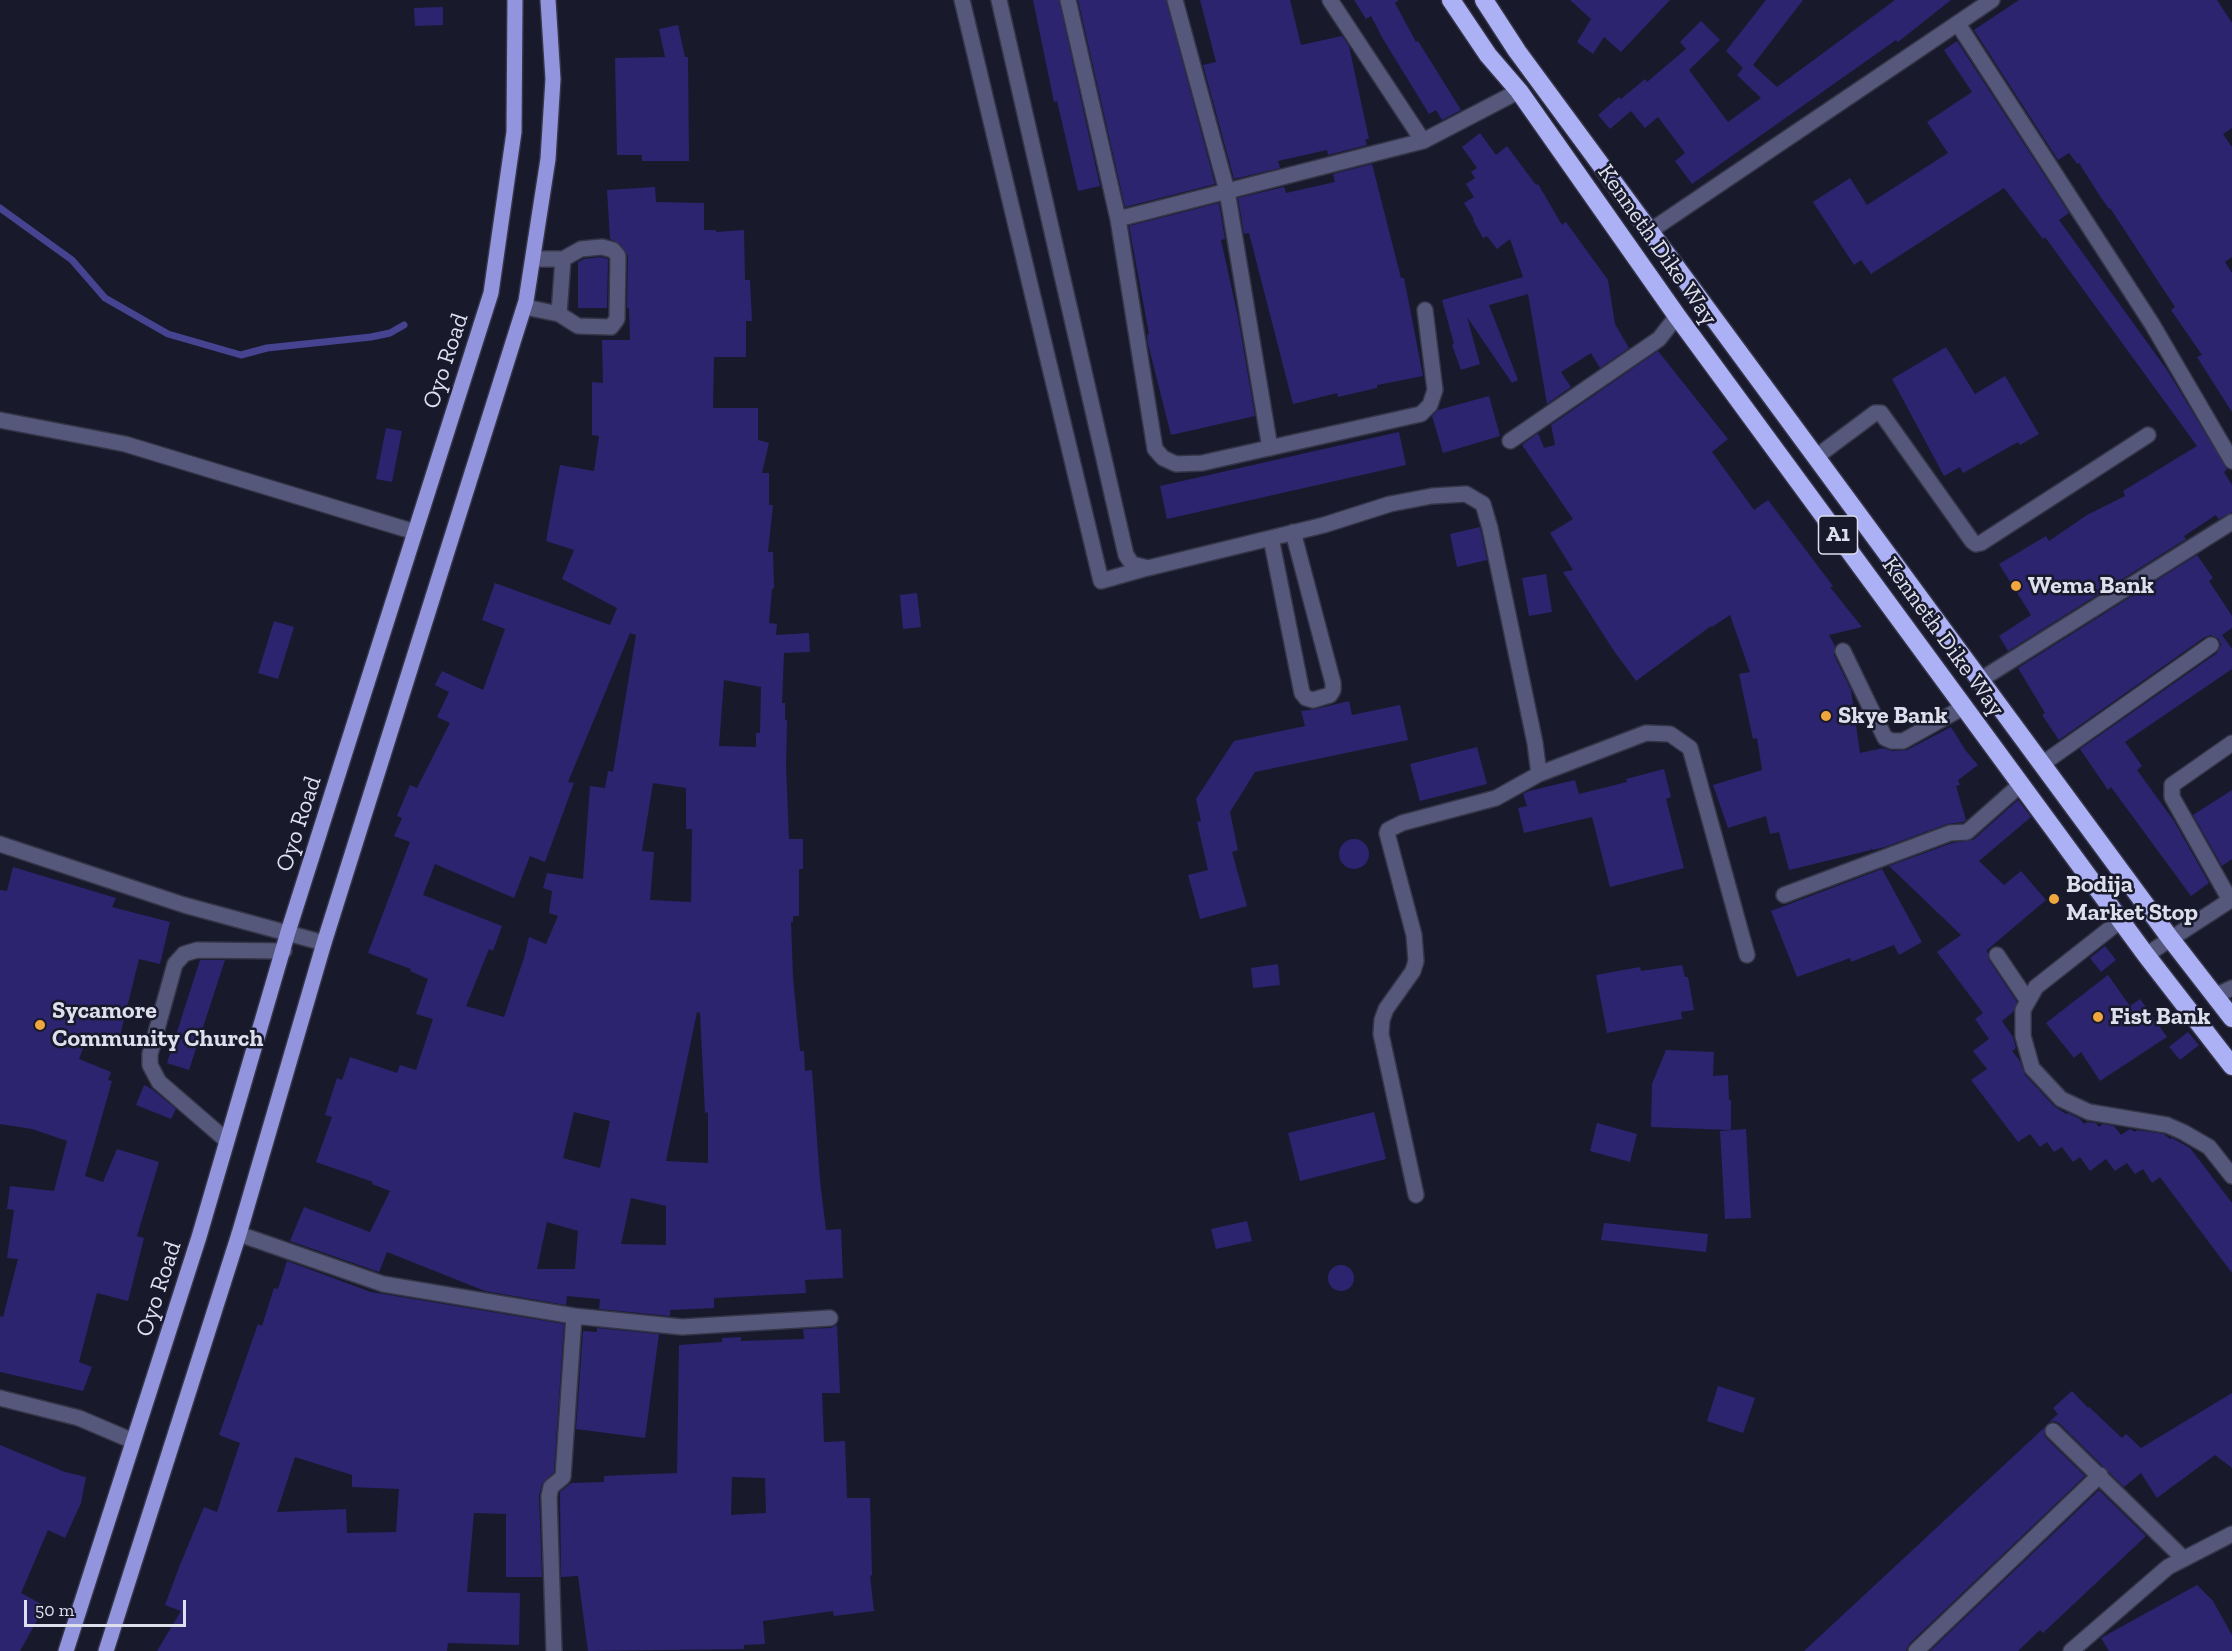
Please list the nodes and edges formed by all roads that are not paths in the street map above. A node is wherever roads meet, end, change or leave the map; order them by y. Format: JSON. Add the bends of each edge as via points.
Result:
{"nodes":[{"id":1,"x":515,"y":0,"type":"edge"},
{"id":2,"x":548,"y":0,"type":"edge"},
{"id":3,"x":962,"y":0,"type":"edge"},
{"id":4,"x":999,"y":0,"type":"edge"},
{"id":5,"x":1068,"y":0,"type":"edge"},
{"id":6,"x":1175,"y":0,"type":"edge"},
{"id":7,"x":1330,"y":0,"type":"edge"},
{"id":8,"x":1451,"y":0,"type":"edge"},
{"id":9,"x":1484,"y":0,"type":"edge"},
{"id":10,"x":1992,"y":0,"type":"edge"},
{"id":11,"x":1958,"y":24,"type":"junction"},
{"id":12,"x":1519,"y":91,"type":"junction"},
{"id":13,"x":1424,"y":141,"type":"junction"},
{"id":14,"x":1227,"y":191,"type":"junction"},
{"id":15,"x":1118,"y":219,"type":"junction"},
{"id":16,"x":1650,"y":231,"type":"junction"},
{"id":17,"x":533,"y":259,"type":"junction"},
{"id":18,"x":563,"y":259,"type":"junction"},
{"id":19,"x":525,"y":307,"type":"junction"},
{"id":20,"x":1425,"y":310,"type":"dead end"},
{"id":21,"x":559,"y":314,"type":"junction"},
{"id":22,"x":1677,"y":316,"type":"junction"},
{"id":23,"x":0,"y":420,"type":"edge"},
{"id":24,"x":2148,"y":435,"type":"dead end"},
{"id":25,"x":1510,"y":441,"type":"dead end"},
{"id":26,"x":1270,"y":448,"type":"junction"},
{"id":27,"x":1816,"y":457,"type":"junction"},
{"id":28,"x":2232,"y":461,"type":"edge"},
{"id":29,"x":2232,"y":522,"type":"edge"},
{"id":30,"x":416,"y":532,"type":"junction"},
{"id":31,"x":1293,"y":532,"type":"junction"},
{"id":32,"x":1271,"y":538,"type":"junction"},
{"id":33,"x":1148,"y":568,"type":"junction"},
{"id":34,"x":2211,"y":645,"type":"dead end"},
{"id":35,"x":1843,"y":651,"type":"dead end"},
{"id":36,"x":1980,"y":680,"type":"junction"},
{"id":37,"x":1964,"y":707,"type":"junction"},
{"id":38,"x":2232,"y":743,"type":"edge"},
{"id":39,"x":2042,"y":764,"type":"junction"},
{"id":40,"x":1539,"y":774,"type":"junction"},
{"id":41,"x":2021,"y":784,"type":"junction"},
{"id":42,"x":0,"y":844,"type":"edge"},
{"id":43,"x":1784,"y":895,"type":"dead end"},
{"id":44,"x":2231,"y":899,"type":"edge"},
{"id":45,"x":2121,"y":920,"type":"junction"},
{"id":46,"x":288,"y":932,"type":"junction"},
{"id":47,"x":2170,"y":938,"type":"junction"},
{"id":48,"x":324,"y":943,"type":"junction"},
{"id":49,"x":284,"y":951,"type":"junction"},
{"id":50,"x":1747,"y":955,"type":"dead end"},
{"id":51,"x":1997,"y":955,"type":"dead end"},
{"id":52,"x":2146,"y":955,"type":"junction"},
{"id":53,"x":2232,"y":988,"type":"edge"},
{"id":54,"x":2214,"y":996,"type":"junction"},
{"id":55,"x":2028,"y":1002,"type":"junction"},
{"id":56,"x":2232,"y":1018,"type":"edge"},
{"id":57,"x":2232,"y":1066,"type":"edge"},
{"id":58,"x":226,"y":1140,"type":"junction"},
{"id":59,"x":2232,"y":1176,"type":"edge"},
{"id":60,"x":1416,"y":1195,"type":"dead end"},
{"id":61,"x":239,"y":1234,"type":"junction"},
{"id":62,"x":574,"y":1316,"type":"junction"},
{"id":63,"x":830,"y":1318,"type":"dead end"},
{"id":64,"x":0,"y":1398,"type":"edge"},
{"id":65,"x":2053,"y":1431,"type":"dead end"},
{"id":66,"x":133,"y":1441,"type":"junction"},
{"id":67,"x":2100,"y":1475,"type":"junction"},
{"id":68,"x":2232,"y":1534,"type":"edge"},
{"id":69,"x":2184,"y":1559,"type":"junction"},
{"id":70,"x":66,"y":1651,"type":"edge"},
{"id":71,"x":106,"y":1651,"type":"edge"},
{"id":72,"x":554,"y":1651,"type":"edge"},
{"id":73,"x":1916,"y":1651,"type":"edge"},
{"id":74,"x":2071,"y":1651,"type":"edge"}],
"edges":[{"from":1,"to":30,"type":"main road","name":"Oyo Road","via":[[514,132],[491,293]]},
{"from":2,"to":17,"type":"main road","via":[[553,79],[548,159]]},
{"from":3,"to":33,"type":"street","via":[[1101,580]]},
{"from":4,"to":33,"type":"street","via":[[1126,555],[1132,564]]},
{"from":5,"to":15,"type":"street"},
{"from":6,"to":14,"type":"street"},
{"from":7,"to":13,"type":"street"},
{"from":8,"to":12,"type":"highway","name":"Kenneth Dike Way","number":"A1","via":[[1488,55]]},
{"from":9,"to":16,"type":"highway","name":"Kenneth Dike Way","number":"A1"},
{"from":10,"to":11,"type":"street"},
{"from":11,"to":16,"type":"street"},
{"from":11,"to":28,"type":"street","via":[[2152,324]]},
{"from":12,"to":13,"type":"street"},
{"from":12,"to":22,"type":"highway","name":"Kenneth Dike Way","number":"A1"},
{"from":13,"to":14,"type":"street"},
{"from":14,"to":15,"type":"street"},
{"from":14,"to":26,"type":"street"},
{"from":15,"to":26,"type":"street","via":[[1155,449],[1176,464],[1202,463]]},
{"from":16,"to":27,"type":"highway","name":"Kenneth Dike Way","number":"A1"},
{"from":17,"to":18,"type":"street"},
{"from":17,"to":19,"type":"main road"},
{"from":18,"to":21,"type":"street"},
{"from":18,"to":21,"type":"street","via":[[581,249],[613,250],[618,256],[617,319],[611,327],[578,326]]},
{"from":19,"to":21,"type":"street"},
{"from":19,"to":48,"type":"main road"},
{"from":20,"to":26,"type":"street","via":[[1434,390],[1430,405],[1421,414]]},
{"from":22,"to":25,"type":"street","via":[[1659,339]]},
{"from":22,"to":37,"type":"highway","name":"Kenneth Dike Way","number":"A1"},
{"from":23,"to":30,"type":"street","via":[[125,444]]},
{"from":24,"to":27,"type":"street","via":[[1976,544],[1881,413],[1875,413]]},
{"from":27,"to":36,"type":"highway","name":"Kenneth Dike Way","number":"A1"},
{"from":29,"to":36,"type":"street"},
{"from":30,"to":46,"type":"main road","name":"Oyo Road"},
{"from":31,"to":32,"type":"street"},
{"from":31,"to":32,"type":"street","via":[[1333,690],[1330,695],[1313,700],[1302,693]]},
{"from":31,"to":40,"type":"street","via":[[1432,496],[1466,494],[1483,504]]},
{"from":32,"to":33,"type":"street"},
{"from":34,"to":39,"type":"street"},
{"from":35,"to":37,"type":"street","via":[[1885,738],[1903,741]]},
{"from":36,"to":39,"type":"highway","name":"Kenneth Dike Way","number":"A1"},
{"from":37,"to":41,"type":"highway","name":"Kenneth Dike Way","number":"A1"},
{"from":38,"to":44,"type":"street","via":[[2172,785],[2172,797]]},
{"from":39,"to":47,"type":"highway","name":"Kenneth Dike Way","number":"A1"},
{"from":40,"to":50,"type":"street","via":[[1646,734],[1670,734],[1690,748]]},
{"from":40,"to":60,"type":"street","via":[[1496,798],[1388,830],[1414,935],[1416,962],[1386,1009],[1381,1034]]},
{"from":41,"to":43,"type":"street","via":[[1967,832],[1950,833]]},
{"from":41,"to":45,"type":"highway","name":"Kenneth Dike Way","number":"A1"},
{"from":42,"to":46,"type":"street","via":[[184,905]]},
{"from":44,"to":47,"type":"street"},
{"from":45,"to":52,"type":"highway","name":"Kenneth Dike Way","number":"A1"},
{"from":45,"to":55,"type":"street","via":[[2036,987]]},
{"from":46,"to":48,"type":"street"},
{"from":46,"to":49,"type":"main road","name":"Oyo Road"},
{"from":47,"to":52,"type":"street"},
{"from":47,"to":54,"type":"highway","name":"Kenneth Dike Way","number":"A1"},
{"from":48,"to":61,"type":"main road"},
{"from":49,"to":58,"type":"main road","name":"Oyo Road"},
{"from":49,"to":58,"type":"street","via":[[196,950],[184,954],[176,964],[150,1065],[159,1082]]},
{"from":51,"to":55,"type":"street"},
{"from":52,"to":57,"type":"highway","name":"Kenneth Dike Way","number":"A1"},
{"from":53,"to":54,"type":"street"},
{"from":54,"to":56,"type":"highway","name":"Kenneth Dike Way","number":"A1"},
{"from":55,"to":59,"type":"street","via":[[2023,1010],[2023,1036],[2032,1068],[2061,1099],[2089,1112],[2167,1125],[2183,1132],[2209,1147]]},
{"from":58,"to":66,"type":"main road","name":"Oyo Road"},
{"from":61,"to":62,"type":"street","via":[[383,1284]]},
{"from":61,"to":71,"type":"main road"},
{"from":62,"to":63,"type":"street","via":[[682,1327]]},
{"from":62,"to":72,"type":"street","via":[[563,1477],[551,1487],[549,1496]]},
{"from":64,"to":66,"type":"street","via":[[79,1419]]},
{"from":65,"to":67,"type":"street"},
{"from":66,"to":70,"type":"main road","name":"Oyo Road"},
{"from":67,"to":69,"type":"street"},
{"from":67,"to":73,"type":"street"},
{"from":68,"to":69,"type":"street"},
{"from":69,"to":74,"type":"street","via":[[2168,1567]]}]}
